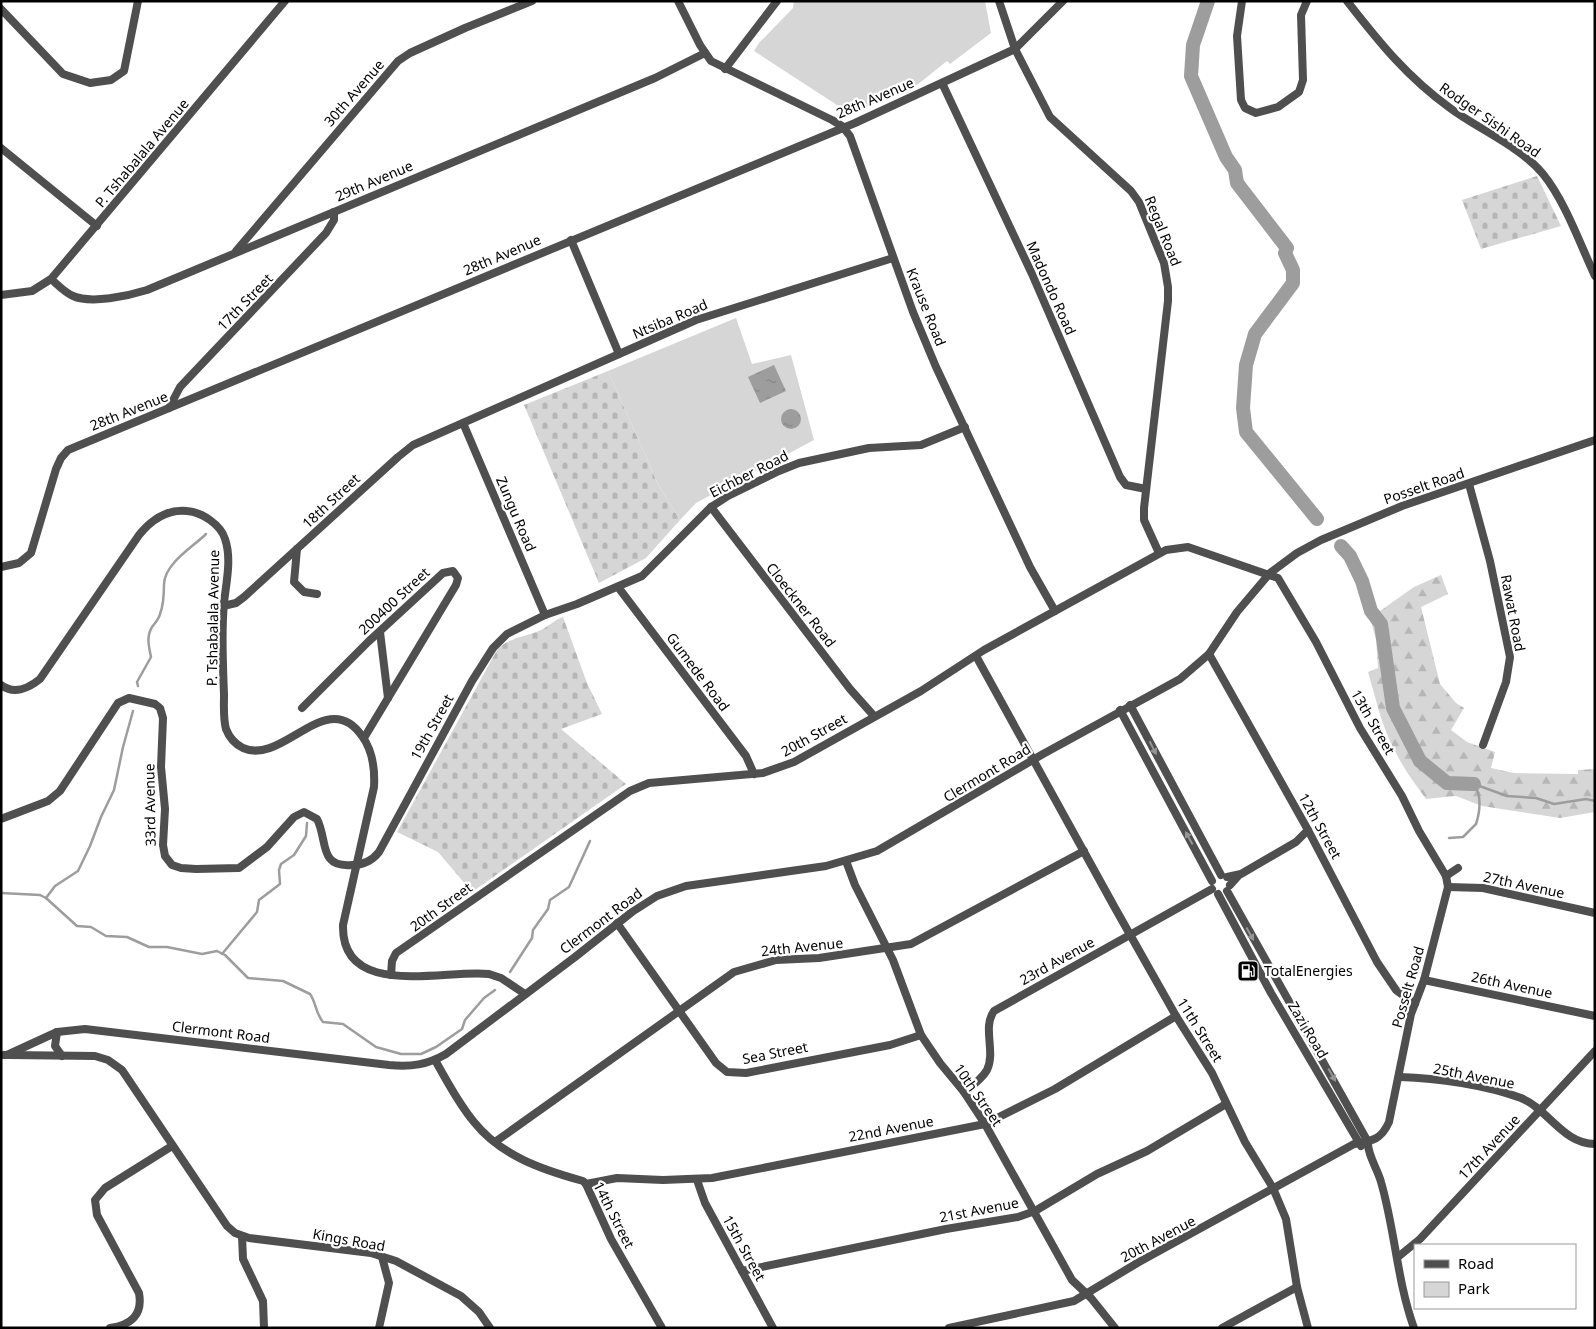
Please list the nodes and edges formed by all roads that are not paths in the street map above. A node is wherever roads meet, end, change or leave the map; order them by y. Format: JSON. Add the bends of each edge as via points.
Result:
{"nodes":[{"id":1,"x":138,"y":1,"type":"edge"},
{"id":2,"x":284,"y":1,"type":"edge"},
{"id":3,"x":532,"y":1,"type":"edge"},
{"id":4,"x":678,"y":1,"type":"edge"},
{"id":5,"x":777,"y":1,"type":"edge"},
{"id":6,"x":999,"y":1,"type":"edge"},
{"id":7,"x":1063,"y":1,"type":"edge"},
{"id":8,"x":1242,"y":1,"type":"edge"},
{"id":9,"x":1307,"y":1,"type":"edge"},
{"id":10,"x":1347,"y":1,"type":"edge"},
{"id":11,"x":1,"y":9,"type":"edge"},
{"id":12,"x":1015,"y":49,"type":"junction"},
{"id":13,"x":705,"y":53,"type":"junction"},
{"id":14,"x":725,"y":69,"type":"junction"},
{"id":15,"x":942,"y":83,"type":"junction"},
{"id":16,"x":842,"y":126,"type":"junction"},
{"id":17,"x":1,"y":148,"type":"edge"},
{"id":18,"x":334,"y":212,"type":"junction"},
{"id":19,"x":98,"y":226,"type":"junction"},
{"id":20,"x":572,"y":240,"type":"junction"},
{"id":21,"x":235,"y":253,"type":"junction"},
{"id":22,"x":893,"y":258,"type":"junction"},
{"id":23,"x":1595,"y":276,"type":"edge"},
{"id":24,"x":51,"y":279,"type":"junction"},
{"id":25,"x":1,"y":295,"type":"edge"},
{"id":26,"x":620,"y":354,"type":"junction"},
{"id":27,"x":169,"y":408,"type":"junction"},
{"id":28,"x":463,"y":423,"type":"junction"},
{"id":29,"x":965,"y":427,"type":"junction"},
{"id":30,"x":1595,"y":440,"type":"edge"},
{"id":31,"x":1469,"y":484,"type":"junction"},
{"id":32,"x":1146,"y":489,"type":"junction"},
{"id":33,"x":711,"y":507,"type":"junction"},
{"id":34,"x":297,"y":549,"type":"junction"},
{"id":35,"x":1159,"y":553,"type":"junction"},
{"id":36,"x":1,"y":567,"type":"edge"},
{"id":37,"x":1270,"y":573,"type":"junction"},
{"id":38,"x":618,"y":587,"type":"junction"},
{"id":39,"x":317,"y":594,"type":"dead end"},
{"id":40,"x":224,"y":606,"type":"junction"},
{"id":41,"x":1055,"y":610,"type":"junction"},
{"id":42,"x":545,"y":615,"type":"junction"},
{"id":43,"x":380,"y":632,"type":"junction"},
{"id":44,"x":1209,"y":654,"type":"junction"},
{"id":45,"x":976,"y":656,"type":"junction"},
{"id":46,"x":1,"y":685,"type":"edge"},
{"id":47,"x":388,"y":698,"type":"junction"},
{"id":48,"x":1130,"y":705,"type":"junction"},
{"id":49,"x":302,"y":708,"type":"dead end"},
{"id":50,"x":1120,"y":710,"type":"junction"},
{"id":51,"x":874,"y":716,"type":"junction"},
{"id":52,"x":364,"y":738,"type":"junction"},
{"id":53,"x":1483,"y":745,"type":"dead end"},
{"id":54,"x":1034,"y":760,"type":"junction"},
{"id":55,"x":754,"y":774,"type":"junction"},
{"id":56,"x":1,"y":819,"type":"edge"},
{"id":57,"x":1308,"y":830,"type":"junction"},
{"id":58,"x":1084,"y":850,"type":"junction"},
{"id":59,"x":846,"y":861,"type":"junction"},
{"id":60,"x":357,"y":865,"type":"junction"},
{"id":61,"x":1458,"y":868,"type":"dead end"},
{"id":62,"x":1446,"y":876,"type":"junction"},
{"id":63,"x":1226,"y":882,"type":"junction"},
{"id":64,"x":1448,"y":887,"type":"junction"},
{"id":65,"x":1214,"y":888,"type":"junction"},
{"id":66,"x":1595,"y":913,"type":"edge"},
{"id":67,"x":617,"y":923,"type":"junction"},
{"id":68,"x":1129,"y":933,"type":"junction"},
{"id":69,"x":887,"y":948,"type":"junction"},
{"id":70,"x":391,"y":976,"type":"junction"},
{"id":71,"x":1424,"y":980,"type":"junction"},
{"id":72,"x":525,"y":994,"type":"junction"},
{"id":73,"x":1415,"y":1004,"type":"junction"},
{"id":74,"x":679,"y":1011,"type":"junction"},
{"id":75,"x":1176,"y":1016,"type":"junction"},
{"id":76,"x":1595,"y":1016,"type":"edge"},
{"id":77,"x":57,"y":1032,"type":"junction"},
{"id":78,"x":921,"y":1035,"type":"junction"},
{"id":79,"x":1595,"y":1050,"type":"edge"},
{"id":80,"x":4,"y":1055,"type":"edge"},
{"id":81,"x":62,"y":1056,"type":"junction"},
{"id":82,"x":435,"y":1060,"type":"junction"},
{"id":83,"x":1400,"y":1077,"type":"junction"},
{"id":84,"x":964,"y":1092,"type":"junction"},
{"id":85,"x":1226,"y":1104,"type":"junction"},
{"id":86,"x":1539,"y":1111,"type":"junction"},
{"id":87,"x":985,"y":1124,"type":"junction"},
{"id":88,"x":495,"y":1142,"type":"junction"},
{"id":89,"x":1358,"y":1143,"type":"junction"},
{"id":90,"x":1595,"y":1144,"type":"edge"},
{"id":91,"x":1368,"y":1145,"type":"junction"},
{"id":92,"x":172,"y":1146,"type":"junction"},
{"id":93,"x":697,"y":1180,"type":"junction"},
{"id":94,"x":586,"y":1184,"type":"junction"},
{"id":95,"x":1273,"y":1188,"type":"junction"},
{"id":96,"x":1035,"y":1211,"type":"junction"},
{"id":97,"x":242,"y":1236,"type":"junction"},
{"id":98,"x":1415,"y":1244,"type":"edge"},
{"id":99,"x":1414,"y":1245,"type":"edge"},
{"id":100,"x":382,"y":1256,"type":"junction"},
{"id":101,"x":1398,"y":1257,"type":"junction"},
{"id":102,"x":742,"y":1271,"type":"junction"},
{"id":103,"x":1297,"y":1286,"type":"junction"},
{"id":104,"x":1086,"y":1294,"type":"junction"},
{"id":105,"x":982,"y":1325,"type":"edge"},
{"id":106,"x":128,"y":1326,"type":"edge"},
{"id":107,"x":110,"y":1328,"type":"edge"},
{"id":108,"x":264,"y":1328,"type":"edge"},
{"id":109,"x":379,"y":1328,"type":"edge"},
{"id":110,"x":490,"y":1328,"type":"edge"},
{"id":111,"x":662,"y":1328,"type":"edge"},
{"id":112,"x":773,"y":1328,"type":"edge"},
{"id":113,"x":949,"y":1328,"type":"edge"},
{"id":114,"x":1115,"y":1328,"type":"edge"},
{"id":115,"x":1222,"y":1328,"type":"edge"},
{"id":116,"x":1308,"y":1328,"type":"edge"},
{"id":117,"x":1414,"y":1328,"type":"edge"}],
"edges":[{"from":1,"to":11,"type":"street","via":[[124,72],[111,80],[90,83],[63,74]]},
{"from":2,"to":19,"type":"street","name":"P. Tshabalala Avenue"},
{"from":3,"to":21,"type":"street","name":"30th Avenue","via":[[465,28],[398,61]]},
{"from":4,"to":13,"type":"street"},
{"from":5,"to":14,"type":"street"},
{"from":6,"to":12,"type":"street","name":"Regal Road"},
{"from":7,"to":12,"type":"street","name":"28th Avenue"},
{"from":8,"to":9,"type":"street","via":[[1237,36],[1241,100],[1246,108],[1256,113],[1278,107],[1299,92],[1303,80],[1300,15]]},
{"from":10,"to":23,"type":"street","name":"Rodger Sishi Road","via":[[1406,73],[1451,109],[1531,161],[1543,174]]},
{"from":12,"to":15,"type":"street","name":"28th Avenue"},
{"from":12,"to":32,"type":"street","name":"Regal Road","via":[[1050,117],[1136,196],[1164,263],[1168,301]]},
{"from":13,"to":14,"type":"street"},
{"from":13,"to":18,"type":"street","name":"29th Avenue","via":[[663,75]]},
{"from":14,"to":16,"type":"street"},
{"from":15,"to":16,"type":"street","name":"28th Avenue"},
{"from":15,"to":32,"type":"street","name":"Madondo Road","via":[[1032,274],[1120,477],[1126,485]]},
{"from":16,"to":20,"type":"street","name":"28th Avenue"},
{"from":16,"to":22,"type":"street","name":"Krause Road","via":[[854,144]]},
{"from":17,"to":19,"type":"street"},
{"from":18,"to":21,"type":"street","name":"29th Avenue"},
{"from":18,"to":27,"type":"street","name":"17th Street","via":[[334,220],[326,233],[180,387]]},
{"from":19,"to":24,"type":"street","name":"P. Tshabalala Avenue"},
{"from":20,"to":26,"type":"street"},
{"from":20,"to":27,"type":"street","name":"28th Avenue"},
{"from":21,"to":24,"type":"street","name":"29th Avenue","via":[[123,297],[75,297]]},
{"from":22,"to":26,"type":"street","name":"Ntsiba Road","via":[[726,309]]},
{"from":22,"to":29,"type":"street","name":"Krause Road","via":[[928,348]]},
{"from":24,"to":25,"type":"street","name":"P. Tshabalala Avenue","via":[[32,291]]},
{"from":26,"to":28,"type":"street","name":"Ntsiba Road"},
{"from":27,"to":36,"type":"street","name":"28th Avenue","via":[[65,452],[56,469],[30,553],[19,563]]},
{"from":28,"to":34,"type":"street","name":"18th Street","via":[[402,453]]},
{"from":28,"to":42,"type":"street","name":"Zungu Road"},
{"from":29,"to":33,"type":"street","name":"Eichber Road","via":[[921,445],[869,448],[799,463],[738,490]]},
{"from":29,"to":41,"type":"street","name":"Krause Road","via":[[1030,566]]},
{"from":30,"to":31,"type":"street","name":"Posselt Road"},
{"from":31,"to":37,"type":"street","name":"Posselt Road","via":[[1340,531],[1297,553]]},
{"from":31,"to":53,"type":"street","name":"Rawat Road","via":[[1490,561],[1510,657],[1506,682]]},
{"from":32,"to":35,"type":"street","name":"Regal Road","via":[[1144,520]]},
{"from":33,"to":38,"type":"street","name":"Eichber Road","via":[[649,571]]},
{"from":33,"to":51,"type":"street","name":"Cloeckner Road"},
{"from":34,"to":39,"type":"street","via":[[294,582],[304,592]]},
{"from":34,"to":40,"type":"street","name":"18th Street","via":[[239,601]]},
{"from":35,"to":37,"type":"street","name":"20th Street","via":[[1188,547]]},
{"from":35,"to":41,"type":"street","name":"20th Street"},
{"from":37,"to":44,"type":"street","name":"Clermont Road","via":[[1236,612]]},
{"from":37,"to":62,"type":"street","name":"13th Street","via":[[1278,578],[1316,642],[1360,728]]},
{"from":38,"to":42,"type":"street","name":"Eichber Road"},
{"from":38,"to":55,"type":"street","name":"Gumede Road","via":[[746,756]]},
{"from":40,"to":46,"type":"street","name":"P. Tshabalala Avenue","via":[[228,554],[225,538],[211,521],[200,514],[178,510],[168,512],[139,535],[40,679],[24,689],[13,690]]},
{"from":40,"to":52,"type":"street","name":"P. Tshabalala Avenue","via":[[225,721],[226,730],[238,745],[262,752],[312,724],[328,720],[350,724]]},
{"from":41,"to":45,"type":"street","name":"20th Street"},
{"from":42,"to":60,"type":"street","name":"19th Street","via":[[507,634],[493,648],[432,752],[380,852],[372,860]]},
{"from":43,"to":47,"type":"street"},
{"from":43,"to":47,"type":"street","name":"200400 Street","via":[[443,573],[452,571],[456,574],[456,585]]},
{"from":43,"to":49,"type":"street","name":"200400 Street"},
{"from":44,"to":48,"type":"street","name":"Clermont Road","via":[[1180,679]]},
{"from":44,"to":57,"type":"street","name":"12th Street"},
{"from":45,"to":51,"type":"street","name":"20th Street","via":[[913,696]]},
{"from":45,"to":54,"type":"street","name":"11th Street"},
{"from":47,"to":52,"type":"street","name":"200400 Street"},
{"from":48,"to":50,"type":"street","name":"Clermont Road"},
{"from":48,"to":63,"type":"street","name":"Zazi Road","one_way":true},
{"from":50,"to":54,"type":"street","name":"Clermont Road"},
{"from":65,"to":50,"type":"street","name":"Zazi Road","one_way":true},
{"from":51,"to":55,"type":"street","name":"20th Street","via":[[794,762]]},
{"from":52,"to":60,"type":"street","via":[[371,755],[374,778]]},
{"from":54,"to":58,"type":"street","name":"11th Street"},
{"from":54,"to":59,"type":"street","name":"Clermont Road","via":[[893,843]]},
{"from":55,"to":70,"type":"street","name":"20th Street","via":[[649,783],[630,791],[396,954]]},
{"from":56,"to":60,"type":"street","name":"33rd Avenue","via":[[55,796],[118,703],[129,698],[155,704],[164,718],[161,767],[165,809],[163,845],[168,862],[181,868],[239,868],[267,847],[294,817],[304,812],[317,819],[332,862],[340,866]]},
{"from":57,"to":63,"type":"street","via":[[1296,842]]},
{"from":57,"to":73,"type":"street","name":"12th Street","via":[[1377,962],[1396,990]]},
{"from":58,"to":68,"type":"street","name":"11th Street"},
{"from":58,"to":69,"type":"street","name":"24th Avenue","via":[[919,941]]},
{"from":59,"to":67,"type":"street","name":"Clermont Road","via":[[676,888],[648,900]]},
{"from":59,"to":69,"type":"street","name":"10th Street"},
{"from":60,"to":70,"type":"street","via":[[343,925],[344,941],[360,965]]},
{"from":61,"to":62,"type":"street"},
{"from":62,"to":64,"type":"street","name":"13th Street"},
{"from":63,"to":65,"type":"street"},
{"from":63,"to":65,"type":"street"},
{"from":63,"to":91,"type":"street","name":"Zazi Road","one_way":true},
{"from":64,"to":66,"type":"street","name":"27th Avenue","via":[[1483,888]]},
{"from":64,"to":71,"type":"street","name":"Posselt Road"},
{"from":65,"to":68,"type":"street","name":"23rd Avenue"},
{"from":65,"to":89,"type":"street","name":"Zazi Road"},
{"from":67,"to":72,"type":"street","name":"Clermont Road"},
{"from":67,"to":74,"type":"street","name":"Sea Street"},
{"from":68,"to":75,"type":"street","name":"11th Street"},
{"from":68,"to":84,"type":"street","name":"23rd Avenue","via":[[994,1011],[989,1022],[987,1069]]},
{"from":69,"to":74,"type":"street","name":"24th Avenue","via":[[818,958],[776,960],[741,968]]},
{"from":69,"to":78,"type":"street","name":"10th Street"},
{"from":70,"to":72,"type":"street","via":[[489,974]]},
{"from":71,"to":73,"type":"street","name":"Posselt Road"},
{"from":71,"to":76,"type":"street","name":"26th Avenue"},
{"from":72,"to":82,"type":"street","name":"Clermont Road"},
{"from":73,"to":83,"type":"street","name":"Posselt Road"},
{"from":74,"to":78,"type":"street","name":"Sea Street","via":[[716,1063],[727,1072],[736,1074],[890,1045]]},
{"from":74,"to":88,"type":"street","name":"24th Avenue"},
{"from":75,"to":85,"type":"street","name":"11th Street","via":[[1212,1073]]},
{"from":75,"to":87,"type":"street","name":"22nd Avenue","via":[[1055,1089]]},
{"from":77,"to":80,"type":"street","name":"Clermont Road"},
{"from":77,"to":81,"type":"street","via":[[55,1046]]},
{"from":77,"to":82,"type":"street","name":"Clermont Road","via":[[85,1029],[403,1067]]},
{"from":78,"to":84,"type":"street","name":"10th Street"},
{"from":79,"to":86,"type":"street","name":"17th Avenue"},
{"from":80,"to":81,"type":"street","name":"Clermont Road"},
{"from":81,"to":92,"type":"street","name":"Clermont Road","via":[[100,1057],[117,1065]]},
{"from":82,"to":88,"type":"street","name":"14th Street","via":[[474,1123]]},
{"from":83,"to":86,"type":"street","name":"25th Avenue","via":[[1468,1085],[1521,1098]]},
{"from":83,"to":91,"type":"street","name":"Posselt Road","via":[[1387,1127]]},
{"from":84,"to":87,"type":"street","name":"10th Street"},
{"from":85,"to":95,"type":"street","name":"11th Street"},
{"from":85,"to":96,"type":"street","name":"21st Avenue"},
{"from":86,"to":90,"type":"street","name":"25th Avenue","via":[[1578,1141]]},
{"from":86,"to":98,"type":"street","name":"17th Avenue"},
{"from":87,"to":93,"type":"street","name":"22nd Avenue"},
{"from":87,"to":96,"type":"street","name":"10th Street"},
{"from":88,"to":94,"type":"street","name":"14th Street","via":[[536,1166]]},
{"from":89,"to":91,"type":"street","name":"20th Avenue"},
{"from":89,"to":95,"type":"street","name":"20th Avenue"},
{"from":91,"to":101,"type":"street","name":"Zazi Road","via":[[1382,1187]]},
{"from":92,"to":97,"type":"street","name":"Clermont Road","via":[[227,1226]]},
{"from":92,"to":106,"type":"street","via":[[105,1188],[95,1200],[96,1215],[139,1293],[140,1310]]},
{"from":93,"to":94,"type":"street","name":"22nd Avenue","via":[[617,1178]]},
{"from":93,"to":102,"type":"street","name":"15th Street","via":[[705,1203]]},
{"from":94,"to":111,"type":"street","name":"14th Street","via":[[611,1238]]},
{"from":95,"to":103,"type":"street","name":"11th Street","via":[[1286,1219]]},
{"from":95,"to":104,"type":"street","name":"20th Avenue"},
{"from":96,"to":102,"type":"street","name":"21st Avenue"},
{"from":96,"to":104,"type":"street","name":"10th Street","via":[[1072,1280]]},
{"from":97,"to":100,"type":"street","name":"Kings Road"},
{"from":97,"to":108,"type":"street","via":[[243,1259],[263,1301]]},
{"from":99,"to":101,"type":"street","name":"17th Avenue"},
{"from":100,"to":109,"type":"street","via":[[389,1282]]},
{"from":100,"to":110,"type":"street","name":"Kings Road","via":[[461,1296],[479,1312]]},
{"from":101,"to":117,"type":"street","name":"Zazi Road","via":[[1402,1289]]},
{"from":102,"to":112,"type":"street","name":"15th Street"},
{"from":103,"to":115,"type":"street"},
{"from":103,"to":116,"type":"street","name":"11th Street"},
{"from":104,"to":105,"type":"street","name":"20th Avenue","via":[[1066,1305]]},
{"from":104,"to":114,"type":"street","name":"10th Street"},
{"from":105,"to":113,"type":"street","name":"20th Avenue"},
{"from":106,"to":107,"type":"street"}]}
